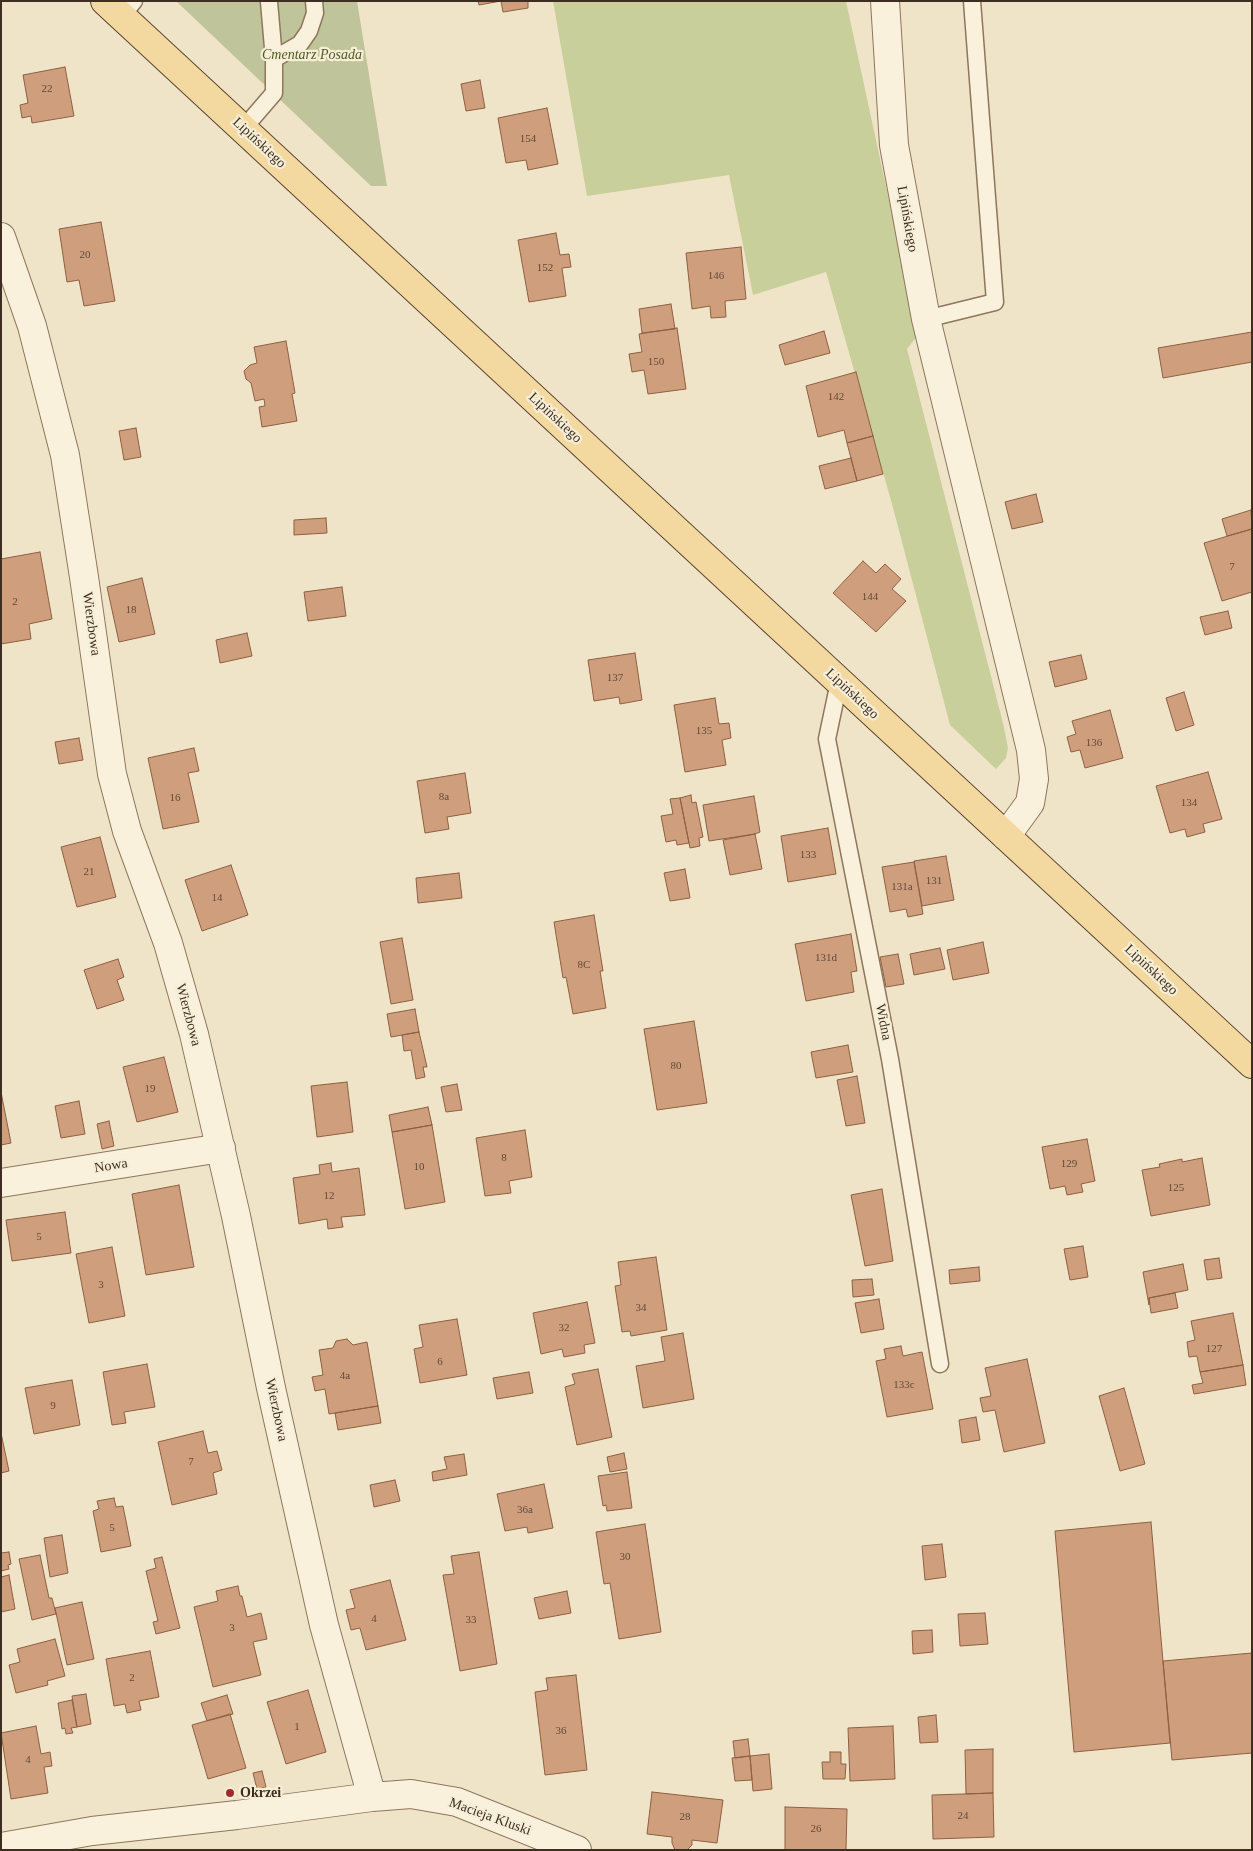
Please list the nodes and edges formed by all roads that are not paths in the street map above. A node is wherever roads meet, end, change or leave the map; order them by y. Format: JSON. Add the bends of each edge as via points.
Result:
{"nodes":[{"id":1,"x":314,"y":1,"type":"edge"},
{"id":2,"x":885,"y":1,"type":"edge"},
{"id":3,"x":972,"y":1,"type":"edge"},
{"id":4,"x":269,"y":2,"type":"dead end"},
{"id":5,"x":120,"y":6,"type":"edge"},
{"id":6,"x":274,"y":59,"type":"junction"},
{"id":7,"x":243,"y":128,"type":"junction"},
{"id":8,"x":1,"y":237,"type":"edge"},
{"id":9,"x":926,"y":319,"type":"junction"},
{"id":10,"x":840,"y":682,"type":"junction"},
{"id":11,"x":1006,"y":836,"type":"junction"},
{"id":12,"x":1252,"y":1064,"type":"edge"},
{"id":13,"x":221,"y":1148,"type":"junction"},
{"id":14,"x":1,"y":1184,"type":"edge"},
{"id":15,"x":940,"y":1364,"type":"dead end"},
{"id":16,"x":372,"y":1797,"type":"junction"},
{"id":17,"x":1,"y":1847,"type":"edge"},
{"id":18,"x":577,"y":1850,"type":"edge"}],
"edges":[{"from":1,"to":6,"type":"lane","via":[[315,13],[309,31],[300,44]]},
{"from":2,"to":9,"type":"street","name":"Lipińskiego","via":[[894,145]]},
{"from":3,"to":9,"type":"lane","via":[[995,302]]},
{"from":4,"to":6,"type":"lane"},
{"from":5,"to":7,"type":"main road","name":"Lipińskiego"},
{"from":6,"to":7,"type":"lane","via":[[274,93]]},
{"from":7,"to":10,"type":"main road","name":"Lipińskiego"},
{"from":8,"to":13,"type":"street","name":"Wierzbowa","via":[[32,326],[65,455],[112,774],[127,831],[168,942]]},
{"from":9,"to":11,"type":"street","name":"Lipińskiego","via":[[1031,750],[1034,779],[1030,803]]},
{"from":10,"to":11,"type":"main road","name":"Lipińskiego"},
{"from":10,"to":15,"type":"lane","name":"Widna","via":[[827,739],[890,1059]]},
{"from":11,"to":12,"type":"main road","name":"Lipińskiego"},
{"from":13,"to":14,"type":"street","name":"Nowa"},
{"from":13,"to":16,"type":"street","name":"Wierzbowa","via":[[324,1625]]},
{"from":16,"to":17,"type":"street","via":[[92,1831]]},
{"from":16,"to":18,"type":"street","name":"Macieja Kluski","via":[[411,1794],[457,1802]]}]}
